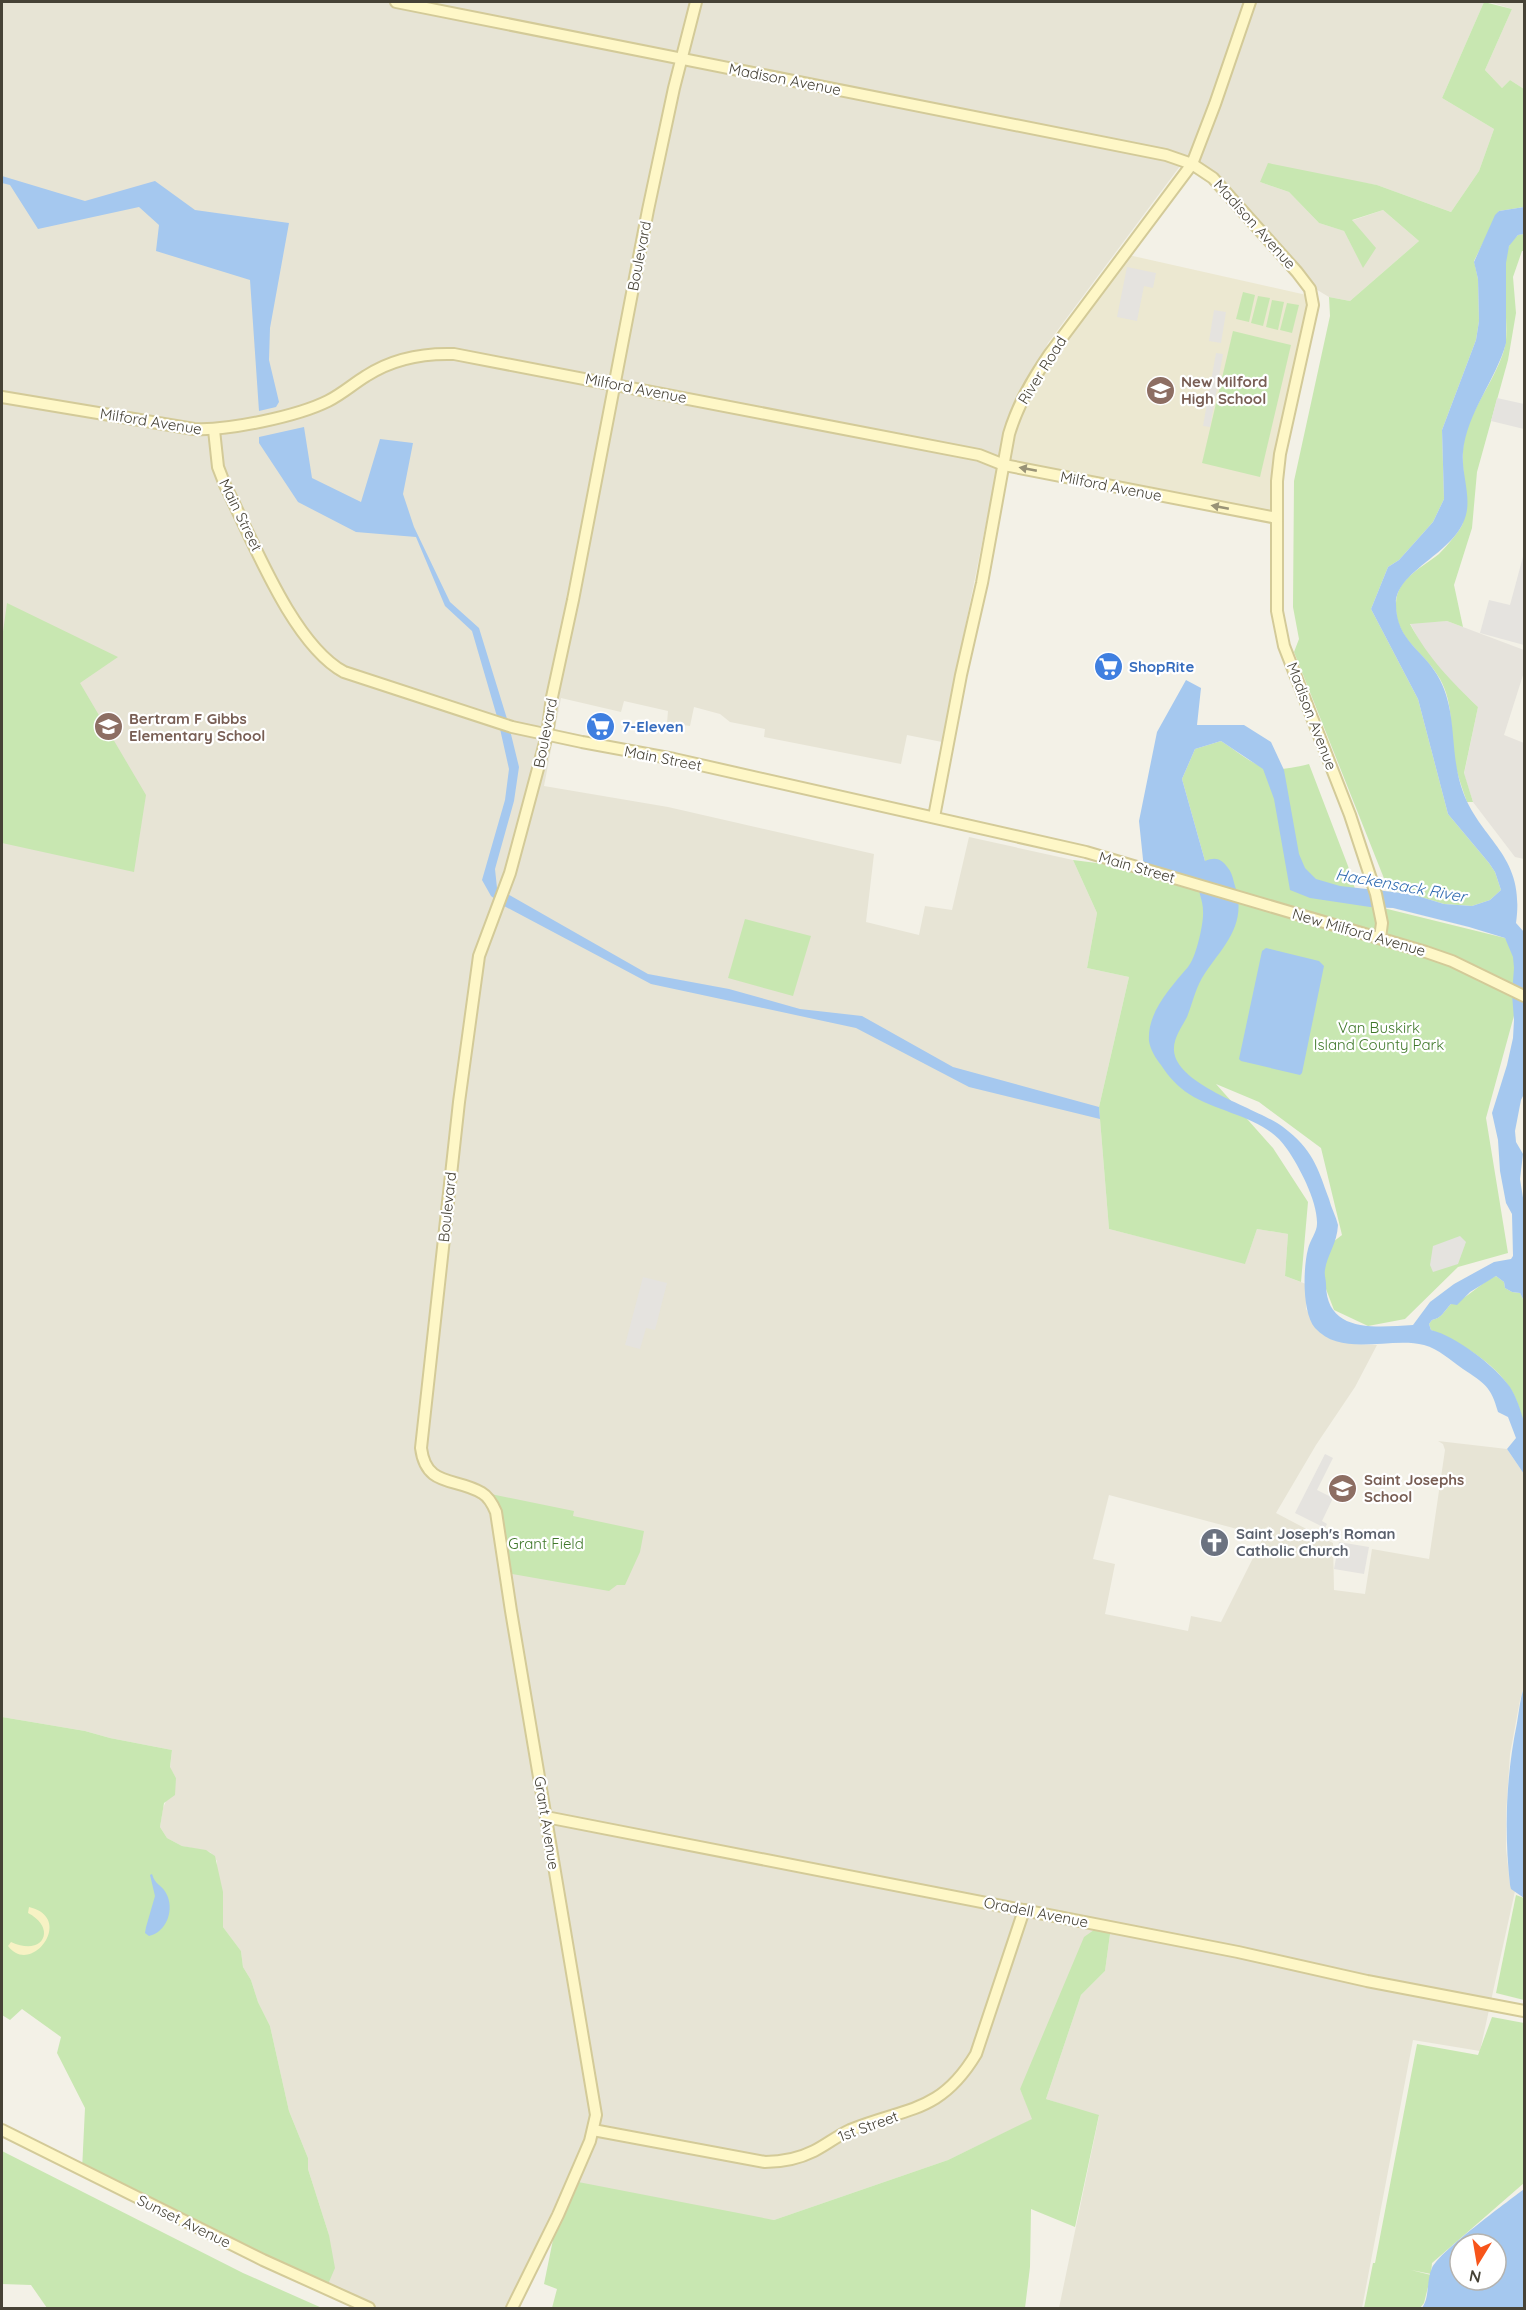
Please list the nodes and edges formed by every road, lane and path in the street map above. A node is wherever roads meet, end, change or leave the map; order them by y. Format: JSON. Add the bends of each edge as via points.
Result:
{"nodes":[{"id":1,"x":396,"y":2,"type":"edge"},
{"id":2,"x":696,"y":2,"type":"edge"},
{"id":3,"x":1250,"y":2,"type":"edge"},
{"id":4,"x":681,"y":58,"type":"junction"},
{"id":5,"x":1192,"y":164,"type":"junction"},
{"id":6,"x":615,"y":383,"type":"junction"},
{"id":7,"x":2,"y":397,"type":"edge"},
{"id":8,"x":214,"y":430,"type":"junction"},
{"id":9,"x":1004,"y":465,"type":"junction"},
{"id":10,"x":1277,"y":518,"type":"junction"},
{"id":11,"x":547,"y":735,"type":"junction"},
{"id":12,"x":934,"y":817,"type":"junction"},
{"id":13,"x":1189,"y":882,"type":"joint"},
{"id":14,"x":1380,"y":938,"type":"junction"},
{"id":15,"x":1524,"y":996,"type":"edge"},
{"id":16,"x":426,"y":1466,"type":"joint"},
{"id":17,"x":546,"y":1817,"type":"junction"},
{"id":18,"x":1024,"y":1910,"type":"junction"},
{"id":19,"x":1524,"y":2011,"type":"edge"},
{"id":20,"x":2,"y":2130,"type":"edge"},
{"id":21,"x":593,"y":2130,"type":"junction"},
{"id":22,"x":369,"y":2308,"type":"edge"},
{"id":23,"x":512,"y":2308,"type":"edge"}],
"edges":[{"from":1,"to":4,"type":"street","name":"Madison Avenue"},
{"from":2,"to":4,"type":"street","name":"Boulevard"},
{"from":3,"to":5,"type":"street","name":"River Road"},
{"from":4,"to":5,"type":"street","name":"Madison Avenue"},
{"from":4,"to":6,"type":"street","name":"Boulevard"},
{"from":5,"to":9,"type":"street","name":"River Road","via":[[1032,380],[1014,416]]},
{"from":5,"to":10,"type":"street","name":"Madison Avenue","via":[[1213,178],[1310,289],[1310,325],[1280,454]]},
{"from":6,"to":8,"type":"street","name":"Milford Avenue","via":[[436,353],[381,368],[316,406]]},
{"from":6,"to":9,"type":"street","name":"Milford Avenue","via":[[979,454]]},
{"from":6,"to":11,"type":"street","name":"Boulevard"},
{"from":7,"to":8,"type":"street","name":"Milford Avenue"},
{"from":8,"to":11,"type":"street","name":"Main Street","via":[[218,467],[225,485],[297,626],[332,664],[344,672]]},
{"from":10,"to":9,"type":"street","name":"Milford Avenue","one_way":true},
{"from":9,"to":12,"type":"street","name":"River Road"},
{"from":10,"to":14,"type":"street","name":"Madison Avenue","via":[[1276,592],[1284,646],[1350,815],[1379,907],[1383,928]]},
{"from":11,"to":12,"type":"street","name":"Main Street"},
{"from":11,"to":16,"type":"street","name":"Boulevard","via":[[505,889],[479,956],[421,1448]]},
{"from":12,"to":13,"type":"street","name":"Main Street","via":[[1086,852]]},
{"from":13,"to":14,"type":"street","name":"New Milford Avenue"},
{"from":14,"to":15,"type":"street","name":"New Milford Avenue","via":[[1452,961]]},
{"from":16,"to":17,"type":"street","name":"Grant Avenue","via":[[441,1479],[481,1492],[496,1512]]},
{"from":17,"to":18,"type":"street","name":"Oradell Avenue"},
{"from":17,"to":21,"type":"street","name":"Grant Avenue","via":[[596,2115]]},
{"from":18,"to":19,"type":"street","name":"Oradell Avenue"},
{"from":18,"to":21,"type":"street","name":"1st Street","via":[[976,2054],[947,2090],[922,2106],[847,2132],[804,2156],[778,2162]]},
{"from":20,"to":22,"type":"street","name":"Sunset Avenue","via":[[263,2260]]},
{"from":21,"to":23,"type":"street","name":"Grant Avenue","via":[[558,2215]]}]}
